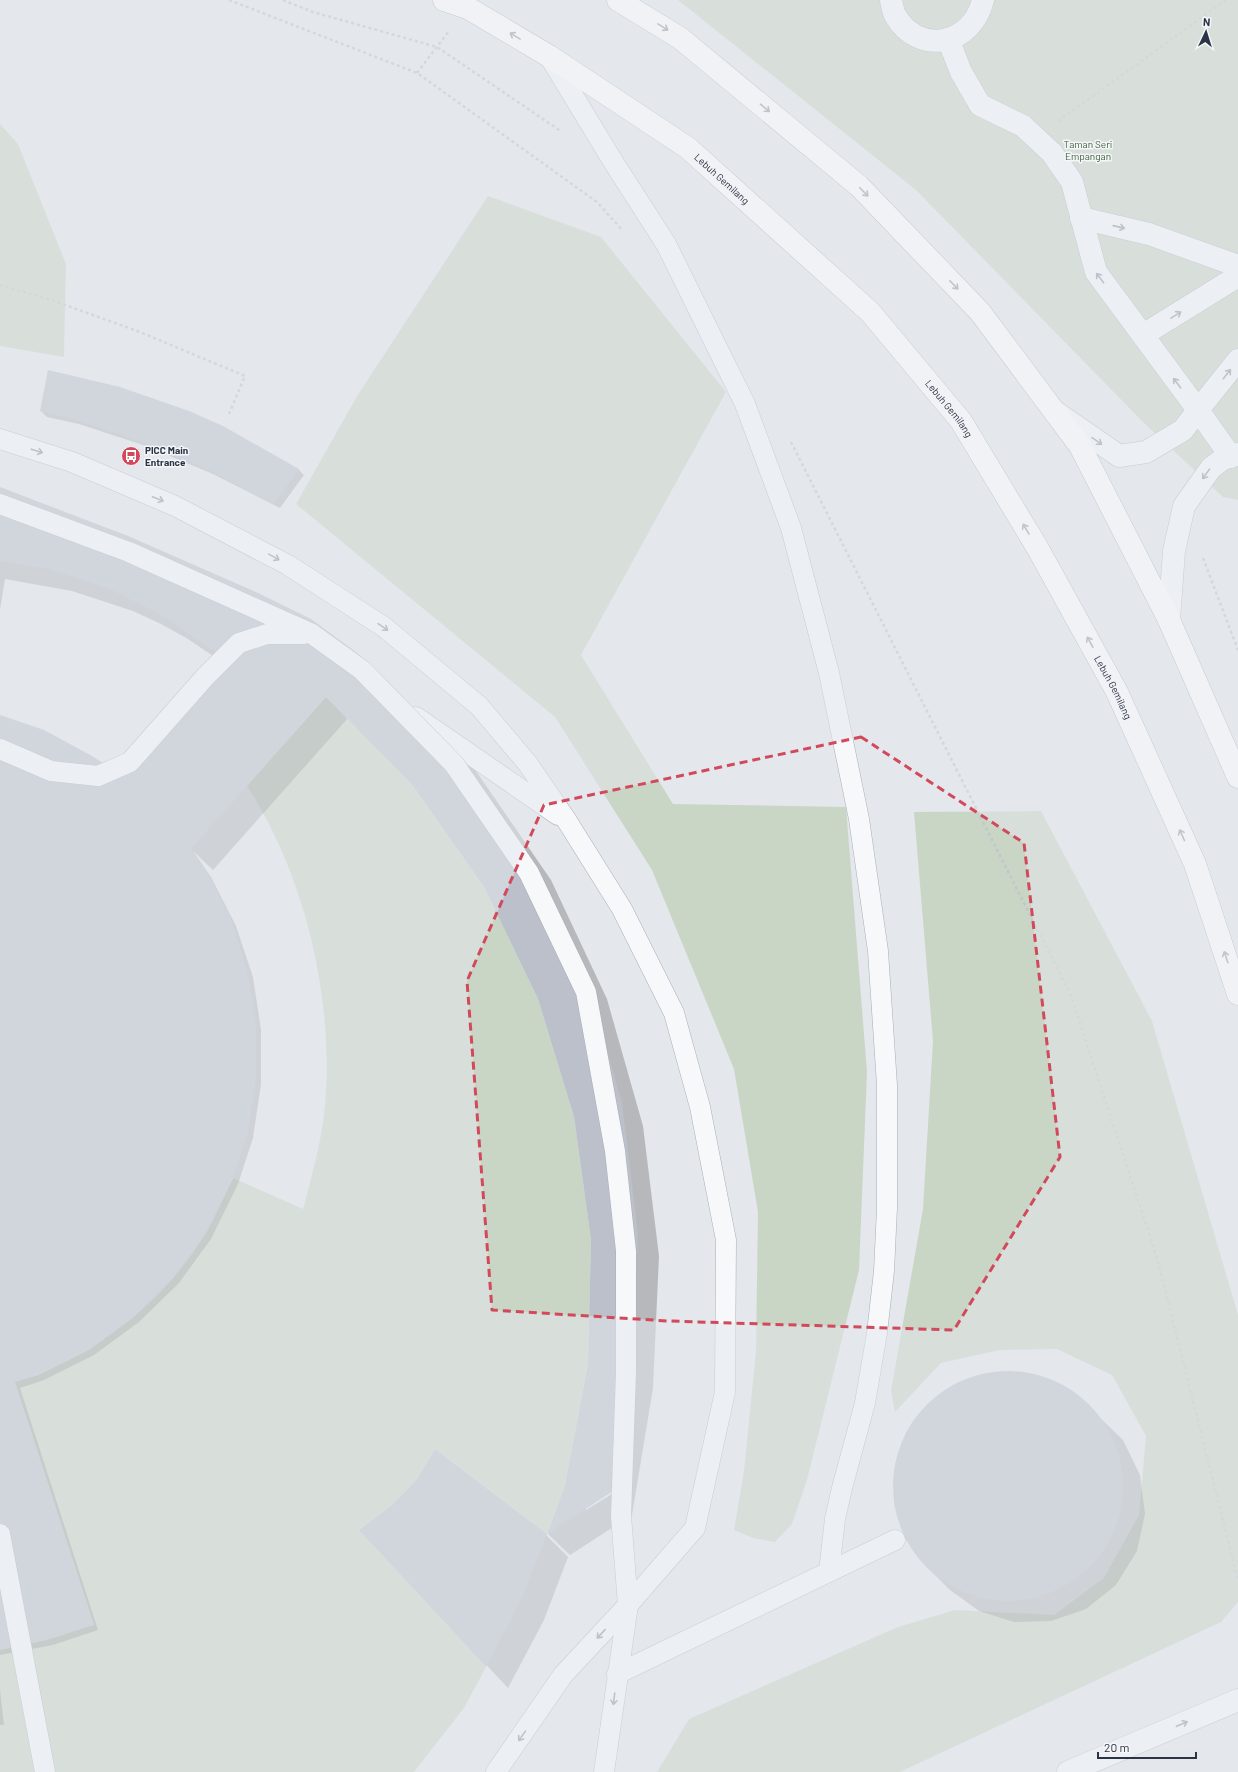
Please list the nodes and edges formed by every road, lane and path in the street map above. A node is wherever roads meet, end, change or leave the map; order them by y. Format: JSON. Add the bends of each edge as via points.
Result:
{"nodes":[{"id":1,"x":283,"y":0,"type":"edge"},
{"id":2,"x":444,"y":0,"type":"edge"},
{"id":3,"x":618,"y":0,"type":"edge"},
{"id":4,"x":891,"y":0,"type":"edge"},
{"id":5,"x":983,"y":0,"type":"edge"},
{"id":6,"x":1226,"y":0,"type":"edge"},
{"id":7,"x":635,"y":7,"type":"edge"},
{"id":8,"x":468,"y":8,"type":"junction"},
{"id":9,"x":948,"y":39,"type":"junction"},
{"id":10,"x":436,"y":47,"type":"junction"},
{"id":11,"x":549,"y":56,"type":"junction"},
{"id":12,"x":417,"y":73,"type":"dead end"},
{"id":13,"x":567,"y":136,"type":"dead end"},
{"id":14,"x":1035,"y":137,"type":"junction"},
{"id":15,"x":1081,"y":218,"type":"junction"},
{"id":16,"x":1238,"y":266,"type":"edge"},
{"id":17,"x":1238,"y":276,"type":"edge"},
{"id":18,"x":0,"y":285,"type":"edge"},
{"id":19,"x":1143,"y":335,"type":"junction"},
{"id":20,"x":1238,"y":360,"type":"edge"},
{"id":21,"x":1053,"y":410,"type":"junction"},
{"id":22,"x":1198,"y":410,"type":"junction"},
{"id":23,"x":229,"y":414,"type":"dead end"},
{"id":24,"x":0,"y":439,"type":"edge"},
{"id":25,"x":1235,"y":456,"type":"edge"},
{"id":26,"x":0,"y":498,"type":"edge"},
{"id":27,"x":0,"y":504,"type":"edge"},
{"id":28,"x":1203,"y":556,"type":"dead end"},
{"id":29,"x":1169,"y":620,"type":"junction"},
{"id":30,"x":312,"y":634,"type":"junction"},
{"id":31,"x":1238,"y":650,"type":"edge"},
{"id":32,"x":0,"y":749,"type":"edge"},
{"id":33,"x":1238,"y":777,"type":"edge"},
{"id":34,"x":567,"y":822,"type":"junction"},
{"id":35,"x":1238,"y":994,"type":"edge"},
{"id":36,"x":0,"y":1534,"type":"edge"},
{"id":37,"x":894,"y":1540,"type":"dead end"},
{"id":38,"x":829,"y":1572,"type":"junction"},
{"id":39,"x":628,"y":1605,"type":"junction"},
{"id":40,"x":617,"y":1674,"type":"junction"},
{"id":41,"x":1238,"y":1700,"type":"edge"},
{"id":42,"x":45,"y":1772,"type":"edge"},
{"id":43,"x":496,"y":1772,"type":"edge"},
{"id":44,"x":604,"y":1772,"type":"edge"},
{"id":45,"x":1068,"y":1772,"type":"edge"}],
"edges":[{"from":1,"to":10,"type":"path","via":[[313,12]]},
{"from":2,"to":8,"type":"main road","name":"Lebuh Gemilang"},
{"from":3,"to":7,"type":"main road"},
{"from":4,"to":9,"type":"street","via":[[894,14],[904,27],[917,36],[932,40]]},
{"from":5,"to":9,"type":"street","via":[[973,23],[963,33]]},
{"from":6,"to":14,"type":"path"},
{"from":7,"to":21,"type":"main road","one_way":true,"via":[[680,38],[859,186],[980,312]]},
{"from":8,"to":10,"type":"path"},
{"from":11,"to":8,"type":"main road","name":"Lebuh Gemilang","one_way":true},
{"from":9,"to":14,"type":"street","via":[[961,72],[980,105],[1023,126]]},
{"from":10,"to":12,"type":"path"},
{"from":10,"to":13,"type":"path"},
{"from":35,"to":11,"type":"main road","name":"Lebuh Gemilang","one_way":true,"via":[[1195,864],[1117,692],[1037,547],[961,421],[870,312],[688,148]]},
{"from":11,"to":38,"type":"lane","via":[[666,244],[745,404],[791,528],[829,673],[859,819],[878,959],[887,1085],[887,1216],[877,1333],[865,1403],[835,1519]]},
{"from":14,"to":15,"type":"street","via":[[1052,153],[1072,182]]},
{"from":15,"to":16,"type":"street","one_way":true,"via":[[1149,234]]},
{"from":19,"to":15,"type":"street","one_way":true,"via":[[1096,272]]},
{"from":19,"to":17,"type":"street","one_way":true},
{"from":18,"to":23,"type":"path","via":[[51,300],[140,332],[245,376]]},
{"from":22,"to":19,"type":"street","one_way":true},
{"from":22,"to":20,"type":"street","one_way":true},
{"from":21,"to":22,"type":"street","one_way":true,"via":[[1119,456],[1146,452],[1183,430]]},
{"from":21,"to":29,"type":"main road","via":[[1080,446]]},
{"from":22,"to":25,"type":"street"},
{"from":24,"to":34,"type":"lane","one_way":true,"via":[[72,462],[175,506],[288,565],[384,628],[479,706],[528,764]]},
{"from":25,"to":29,"type":"street","one_way":true,"via":[[1223,459],[1211,468],[1184,506],[1174,551]]},
{"from":26,"to":34,"type":"lane","via":[[103,535],[250,597],[442,736]]},
{"from":27,"to":30,"type":"lane","bridge":true,"via":[[129,552]]},
{"from":28,"to":31,"type":"path"},
{"from":29,"to":33,"type":"main road"},
{"from":30,"to":32,"type":"lane","bridge":true,"via":[[267,634],[239,643],[205,677],[130,762],[98,776],[51,771]]},
{"from":30,"to":39,"type":"lane","bridge":true,"via":[[362,670],[454,764],[529,873],[586,992],[614,1150],[626,1251],[626,1372],[621,1516]]},
{"from":34,"to":39,"type":"lane","via":[[622,909],[674,1013],[700,1107],[726,1240],[725,1392],[695,1528]]},
{"from":36,"to":42,"type":"lane"},
{"from":37,"to":38,"type":"lane"},
{"from":38,"to":40,"type":"lane"},
{"from":39,"to":40,"type":"lane"},
{"from":39,"to":43,"type":"lane","one_way":true,"via":[[563,1675]]},
{"from":40,"to":44,"type":"lane","one_way":true},
{"from":45,"to":41,"type":"street","one_way":true}]}
